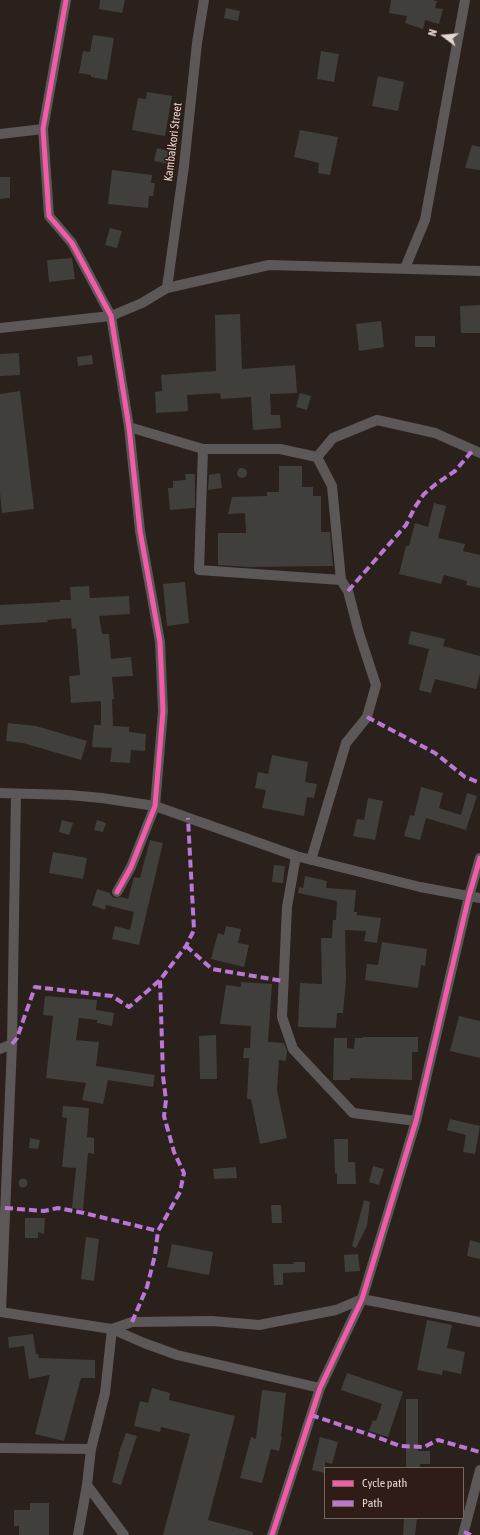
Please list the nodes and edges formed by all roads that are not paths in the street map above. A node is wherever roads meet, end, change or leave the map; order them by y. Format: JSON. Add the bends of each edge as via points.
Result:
{"nodes":[{"id":1,"x":66,"y":0,"type":"edge"},
{"id":2,"x":204,"y":0,"type":"edge"},
{"id":3,"x":465,"y":0,"type":"edge"},
{"id":4,"x":43,"y":129,"type":"junction"},
{"id":5,"x":0,"y":134,"type":"edge"},
{"id":6,"x":406,"y":268,"type":"junction"},
{"id":7,"x":480,"y":271,"type":"edge"},
{"id":8,"x":167,"y":288,"type":"junction"},
{"id":9,"x":112,"y":316,"type":"junction"},
{"id":10,"x":0,"y":328,"type":"edge"},
{"id":11,"x":129,"y":427,"type":"junction"},
{"id":12,"x":203,"y":448,"type":"junction"},
{"id":13,"x":480,"y":453,"type":"edge"},
{"id":14,"x":317,"y":457,"type":"junction"},
{"id":15,"x":341,"y":580,"type":"junction"},
{"id":16,"x":0,"y":793,"type":"edge"},
{"id":17,"x":16,"y":794,"type":"junction"},
{"id":18,"x":155,"y":806,"type":"junction"},
{"id":19,"x":296,"y":856,"type":"junction"},
{"id":20,"x":480,"y":858,"type":"edge"},
{"id":21,"x":311,"y":860,"type":"junction"},
{"id":22,"x":117,"y":892,"type":"dead end"},
{"id":23,"x":469,"y":896,"type":"junction"},
{"id":24,"x":480,"y":898,"type":"edge"},
{"id":25,"x":12,"y":1044,"type":"junction"},
{"id":26,"x":0,"y":1049,"type":"edge"},
{"id":27,"x":416,"y":1121,"type":"junction"},
{"id":28,"x":362,"y":1299,"type":"junction"},
{"id":29,"x":0,"y":1312,"type":"edge"},
{"id":30,"x":480,"y":1322,"type":"edge"},
{"id":31,"x":112,"y":1329,"type":"junction"},
{"id":32,"x":320,"y":1388,"type":"junction"},
{"id":33,"x":0,"y":1448,"type":"edge"},
{"id":34,"x":91,"y":1449,"type":"junction"},
{"id":35,"x":480,"y":1470,"type":"edge"},
{"id":36,"x":87,"y":1485,"type":"junction"},
{"id":37,"x":78,"y":1535,"type":"edge"},
{"id":38,"x":124,"y":1535,"type":"edge"},
{"id":39,"x":272,"y":1535,"type":"edge"},
{"id":40,"x":463,"y":1535,"type":"edge"}],
"edges":[{"from":1,"to":4,"type":"street"},
{"from":2,"to":8,"type":"street","name":"Kambalkori Street"},
{"from":3,"to":6,"type":"street","via":[[425,220]]},
{"from":4,"to":5,"type":"street"},
{"from":4,"to":9,"type":"street","via":[[49,216],[72,243]]},
{"from":6,"to":7,"type":"street"},
{"from":6,"to":8,"type":"street","via":[[269,265]]},
{"from":8,"to":9,"type":"street","via":[[142,303]]},
{"from":9,"to":10,"type":"street"},
{"from":9,"to":11,"type":"street"},
{"from":11,"to":12,"type":"street"},
{"from":11,"to":18,"type":"street","via":[[140,531],[160,642],[163,711]]},
{"from":12,"to":14,"type":"street","via":[[280,449]]},
{"from":12,"to":15,"type":"street","via":[[199,570]]},
{"from":13,"to":14,"type":"street","via":[[435,433],[377,420],[333,438]]},
{"from":14,"to":15,"type":"street","via":[[332,486]]},
{"from":15,"to":21,"type":"street","via":[[348,591],[376,685],[367,717],[346,743]]},
{"from":16,"to":17,"type":"street"},
{"from":17,"to":18,"type":"street","via":[[96,797]]},
{"from":17,"to":25,"type":"street"},
{"from":18,"to":19,"type":"street"},
{"from":18,"to":22,"type":"street","via":[[131,867]]},
{"from":19,"to":21,"type":"street"},
{"from":19,"to":27,"type":"street","via":[[287,907],[282,1017],[293,1049],[354,1113]]},
{"from":20,"to":23,"type":"street"},
{"from":21,"to":23,"type":"street","via":[[420,887]]},
{"from":23,"to":24,"type":"street"},
{"from":23,"to":27,"type":"street"},
{"from":25,"to":26,"type":"street"},
{"from":25,"to":29,"type":"street"},
{"from":27,"to":28,"type":"street"},
{"from":28,"to":30,"type":"street"},
{"from":28,"to":31,"type":"street","via":[[336,1310],[259,1325],[212,1321],[132,1322]]},
{"from":28,"to":32,"type":"street"},
{"from":29,"to":31,"type":"street"},
{"from":31,"to":32,"type":"street","via":[[177,1355]]},
{"from":31,"to":34,"type":"street","via":[[105,1394]]},
{"from":32,"to":39,"type":"street"},
{"from":33,"to":34,"type":"street"},
{"from":34,"to":36,"type":"street"},
{"from":35,"to":40,"type":"street"},
{"from":36,"to":37,"type":"street"},
{"from":36,"to":38,"type":"street"}]}
